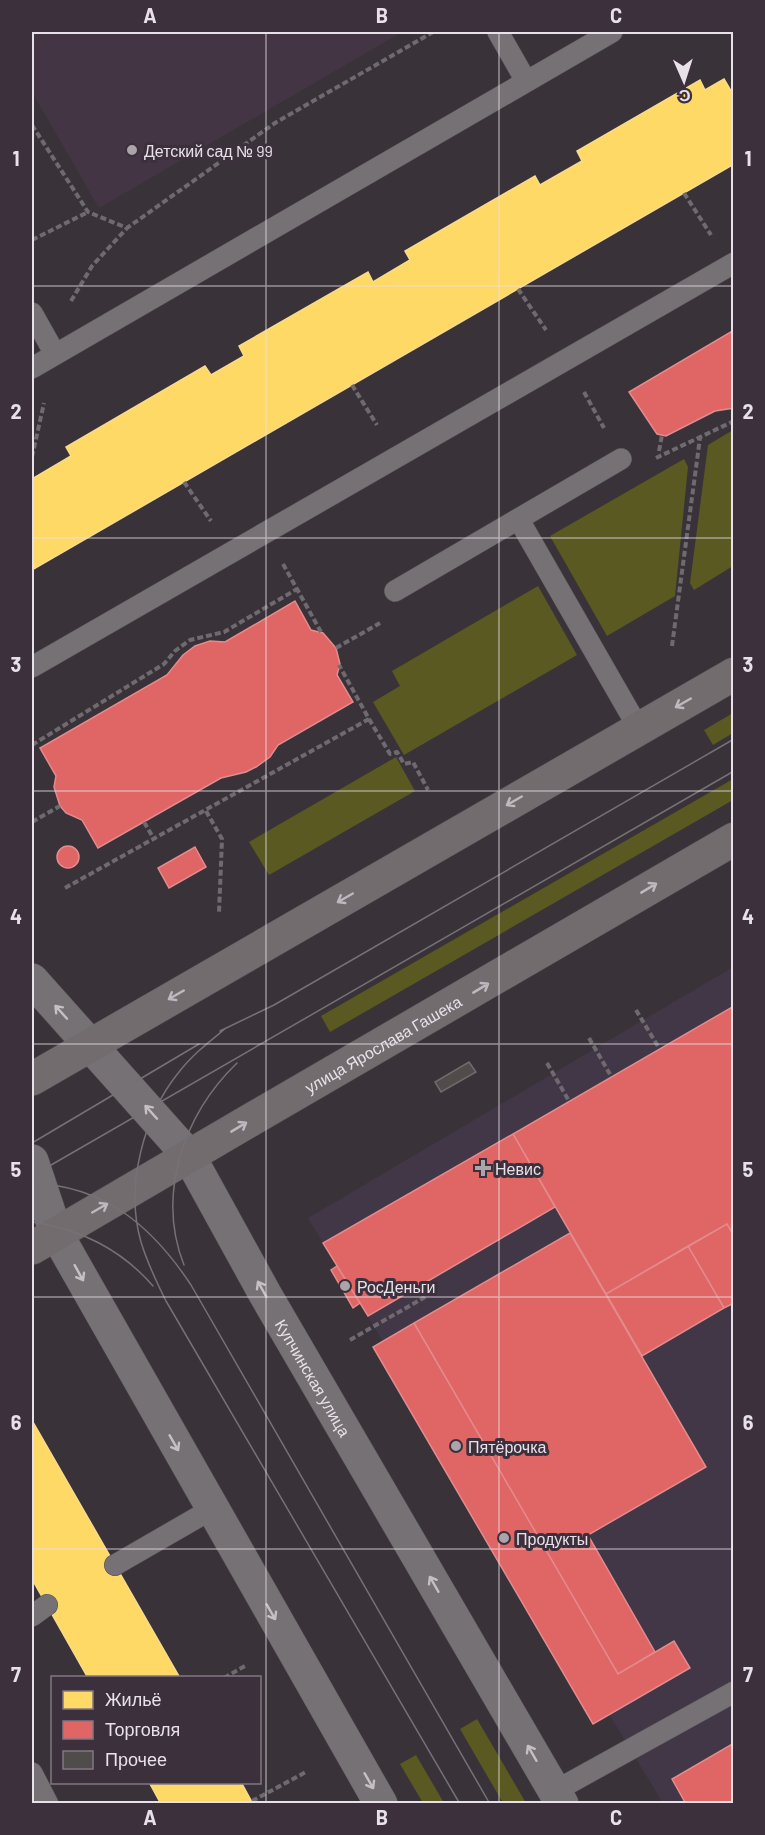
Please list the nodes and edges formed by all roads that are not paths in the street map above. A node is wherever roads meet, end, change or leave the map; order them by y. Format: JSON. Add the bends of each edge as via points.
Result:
{"nodes":[{"id":1,"x":498,"y":32,"type":"edge"},
{"id":2,"x":612,"y":32,"type":"edge"},
{"id":3,"x":526,"y":81,"type":"junction"},
{"id":4,"x":732,"y":264,"type":"edge"},
{"id":5,"x":32,"y":313,"type":"edge"},
{"id":6,"x":55,"y":354,"type":"junction"},
{"id":7,"x":32,"y":368,"type":"edge"},
{"id":8,"x":621,"y":459,"type":"road end"},
{"id":9,"x":519,"y":520,"type":"junction"},
{"id":10,"x":394,"y":591,"type":"road end"},
{"id":11,"x":32,"y":667,"type":"edge"},
{"id":12,"x":734,"y":674,"type":"edge"},
{"id":13,"x":639,"y":729,"type":"junction"},
{"id":14,"x":734,"y":838,"type":"edge"},
{"id":15,"x":32,"y":980,"type":"edge"},
{"id":16,"x":90,"y":1044,"type":"junction"},
{"id":17,"x":32,"y":1079,"type":"edge"},
{"id":18,"x":189,"y":1156,"type":"junction"},
{"id":19,"x":32,"y":1161,"type":"edge"},
{"id":20,"x":44,"y":1241,"type":"edge"},
{"id":21,"x":213,"y":1509,"type":"junction"},
{"id":22,"x":115,"y":1565,"type":"dead end"},
{"id":23,"x":734,"y":1692,"type":"edge"},
{"id":24,"x":32,"y":1773,"type":"edge"},
{"id":25,"x":558,"y":1797,"type":"edge"},
{"id":26,"x":48,"y":1803,"type":"edge"},
{"id":27,"x":381,"y":1803,"type":"edge"}],
"edges":[{"from":1,"to":3,"type":"lane"},
{"from":2,"to":3,"type":"lane"},
{"from":3,"to":6,"type":"lane"},
{"from":4,"to":11,"type":"lane"},
{"from":5,"to":6,"type":"lane"},
{"from":6,"to":7,"type":"lane"},
{"from":8,"to":9,"type":"lane"},
{"from":9,"to":10,"type":"lane"},
{"from":9,"to":13,"type":"lane"},
{"from":12,"to":13,"type":"street","one_way":true},
{"from":13,"to":16,"type":"street","one_way":true},
{"from":18,"to":14,"type":"street","name":"улица Ярослава Гашека","one_way":true},
{"from":16,"to":15,"type":"street","name":"Купчинская улица","one_way":true},
{"from":16,"to":17,"type":"street"},
{"from":18,"to":16,"type":"street","name":"Купчинская улица","one_way":true},
{"from":20,"to":18,"type":"street","name":"улица Ярослава Гашека","one_way":true},
{"from":25,"to":18,"type":"street","name":"Купчинская улица","one_way":true},
{"from":19,"to":20,"type":"street"},
{"from":20,"to":21,"type":"street","one_way":true},
{"from":21,"to":22,"type":"lane"},
{"from":21,"to":27,"type":"street","one_way":true},
{"from":23,"to":25,"type":"lane"},
{"from":24,"to":26,"type":"lane"}]}
